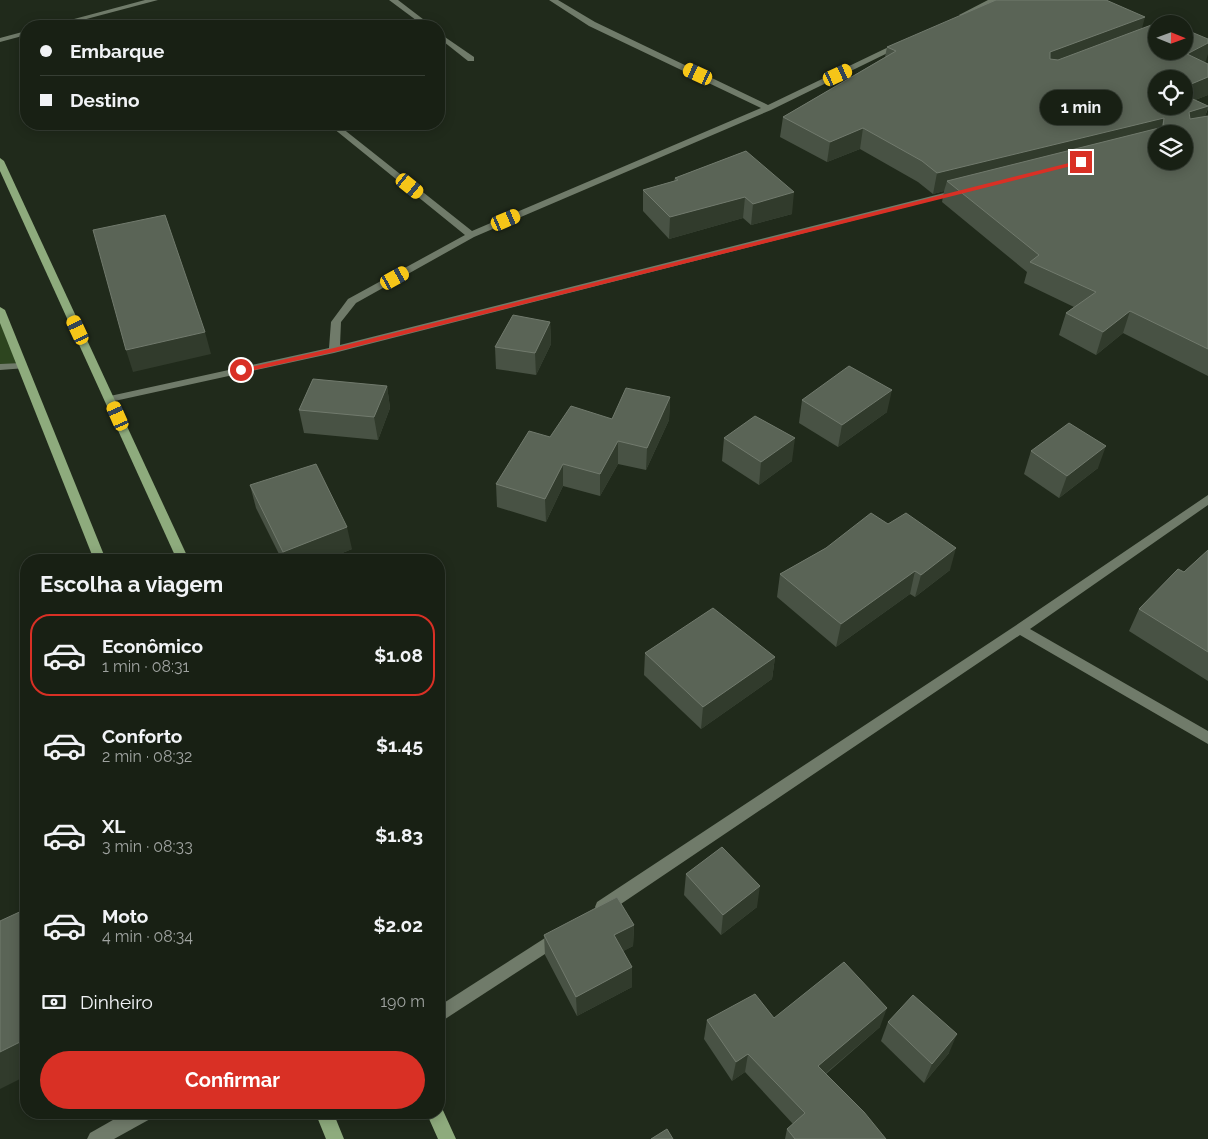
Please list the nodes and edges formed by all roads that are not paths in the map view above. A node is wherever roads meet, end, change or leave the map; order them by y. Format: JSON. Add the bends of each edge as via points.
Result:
{"nodes":[{"id":1,"x":154,"y":0,"type":"edge"},
{"id":2,"x":392,"y":0,"type":"edge"},
{"id":3,"x":553,"y":0,"type":"edge"},
{"id":4,"x":994,"y":0,"type":"edge"},
{"id":5,"x":76,"y":20,"type":"edge"},
{"id":6,"x":420,"y":20,"type":"edge"},
{"id":7,"x":951,"y":21,"type":"edge"},
{"id":8,"x":20,"y":35,"type":"edge"},
{"id":9,"x":445,"y":39,"type":"edge"},
{"id":10,"x":0,"y":40,"type":"edge"},
{"id":11,"x":907,"y":42,"type":"edge"},
{"id":12,"x":471,"y":59,"type":"dead end"},
{"id":13,"x":768,"y":108,"type":"junction"},
{"id":14,"x":340,"y":130,"type":"edge"},
{"id":15,"x":0,"y":161,"type":"edge"},
{"id":16,"x":974,"y":189,"type":"edge"},
{"id":17,"x":471,"y":235,"type":"junction"},
{"id":18,"x":0,"y":310,"type":"edge"},
{"id":19,"x":334,"y":350,"type":"junction"},
{"id":20,"x":22,"y":366,"type":"junction"},
{"id":21,"x":0,"y":367,"type":"edge"},
{"id":22,"x":110,"y":399,"type":"junction"},
{"id":23,"x":1208,"y":499,"type":"edge"},
{"id":24,"x":98,"y":554,"type":"edge"},
{"id":25,"x":180,"y":554,"type":"edge"},
{"id":26,"x":1020,"y":629,"type":"junction"},
{"id":27,"x":1208,"y":738,"type":"edge"},
{"id":28,"x":588,"y":916,"type":"edge"},
{"id":29,"x":572,"y":928,"type":"edge"},
{"id":30,"x":445,"y":1012,"type":"edge"},
{"id":31,"x":133,"y":1119,"type":"edge"},
{"id":32,"x":327,"y":1119,"type":"edge"},
{"id":33,"x":438,"y":1119,"type":"edge"},
{"id":34,"x":96,"y":1139,"type":"edge"},
{"id":35,"x":336,"y":1139,"type":"edge"},
{"id":36,"x":448,"y":1139,"type":"edge"}],
"edges":[{"from":1,"to":5,"type":"street"},
{"from":2,"to":6,"type":"street"},
{"from":3,"to":13,"type":"street","via":[[592,24]]},
{"from":4,"to":7,"type":"street"},
{"from":8,"to":10,"type":"street"},
{"from":9,"to":12,"type":"street"},
{"from":11,"to":13,"type":"street"},
{"from":13,"to":17,"type":"street"},
{"from":14,"to":17,"type":"street"},
{"from":15,"to":22,"type":"main road"},
{"from":16,"to":19,"type":"street"},
{"from":17,"to":19,"type":"street","via":[[352,301],[336,322]]},
{"from":18,"to":20,"type":"main road"},
{"from":19,"to":22,"type":"street"},
{"from":20,"to":21,"type":"street"},
{"from":20,"to":24,"type":"main road"},
{"from":22,"to":25,"type":"main road"},
{"from":23,"to":26,"type":"street"},
{"from":26,"to":27,"type":"street"},
{"from":26,"to":28,"type":"street"},
{"from":29,"to":30,"type":"street"},
{"from":31,"to":34,"type":"street"},
{"from":32,"to":35,"type":"main road"},
{"from":33,"to":36,"type":"main road"}]}
